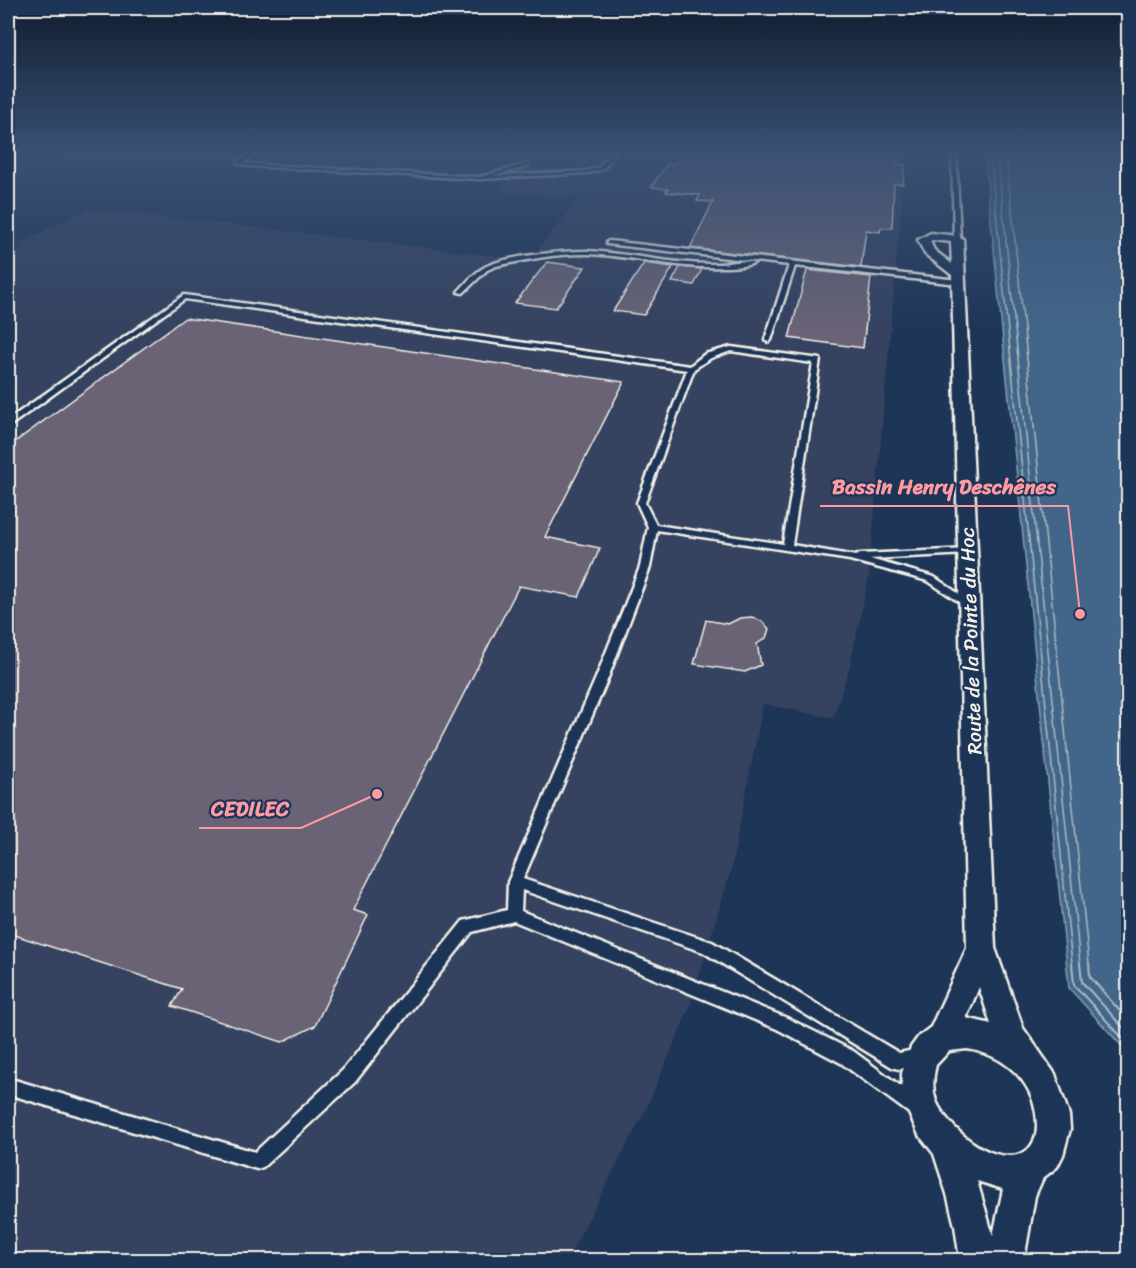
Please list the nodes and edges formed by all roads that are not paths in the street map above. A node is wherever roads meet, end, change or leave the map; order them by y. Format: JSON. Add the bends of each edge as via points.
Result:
{"nodes":[{"id":1,"x":956,"y":212,"type":"edge"},
{"id":2,"x":957,"y":239,"type":"junction"},
{"id":3,"x":609,"y":243,"type":"dead end"},
{"id":4,"x":763,"y":261,"type":"junction"},
{"id":5,"x":793,"y":263,"type":"junction"},
{"id":6,"x":958,"y":278,"type":"junction"},
{"id":7,"x":461,"y":292,"type":"dead end"},
{"id":8,"x":768,"y":340,"type":"dead end"},
{"id":9,"x":691,"y":368,"type":"junction"},
{"id":10,"x":8,"y":423,"type":"edge"},
{"id":11,"x":653,"y":527,"type":"junction"},
{"id":12,"x":787,"y":548,"type":"junction"},
{"id":13,"x":968,"y":551,"type":"junction"},
{"id":14,"x":850,"y":557,"type":"junction"},
{"id":15,"x":970,"y":604,"type":"junction"},
{"id":16,"x":515,"y":882,"type":"junction"},
{"id":17,"x":514,"y":915,"type":"junction"},
{"id":18,"x":981,"y":948,"type":"junction"},
{"id":19,"x":933,"y":1046,"type":"junction"},
{"id":20,"x":1027,"y":1062,"type":"junction"},
{"id":21,"x":8,"y":1086,"type":"edge"},
{"id":22,"x":925,"y":1114,"type":"junction"},
{"id":23,"x":948,"y":1145,"type":"junction"},
{"id":24,"x":1031,"y":1167,"type":"junction"},
{"id":25,"x":978,"y":1260,"type":"edge"},
{"id":26,"x":1006,"y":1260,"type":"edge"}],
"edges":[{"from":1,"to":2,"type":"lane","name":"Route de la Pointe du Hoc"},
{"from":2,"to":6,"type":"street","name":"Route de la Pointe du Hoc"},
{"from":2,"to":6,"type":"street","via":[[931,236],[924,240],[929,252]]},
{"from":3,"to":4,"type":"lane"},
{"from":4,"to":5,"type":"lane"},
{"from":4,"to":7,"type":"lane","via":[[722,266],[599,253],[567,254],[494,265]]},
{"from":5,"to":6,"type":"lane"},
{"from":5,"to":8,"type":"lane"},
{"from":6,"to":13,"type":"street","name":"Route de la Pointe du Hoc"},
{"from":9,"to":10,"type":"lane","via":[[184,297]]},
{"from":9,"to":11,"type":"lane","via":[[641,503]]},
{"from":9,"to":12,"type":"lane","via":[[731,349],[817,361]]},
{"from":11,"to":12,"type":"lane"},
{"from":11,"to":16,"type":"lane","via":[[645,567],[602,678]]},
{"from":12,"to":14,"type":"lane"},
{"from":13,"to":14,"type":"lane"},
{"from":13,"to":15,"type":"street","name":"Route de la Pointe du Hoc"},
{"from":14,"to":15,"type":"lane","via":[[932,579]]},
{"from":15,"to":18,"type":"street","name":"Route de la Pointe du Hoc"},
{"from":16,"to":17,"type":"lane"},
{"from":16,"to":19,"type":"lane","via":[[707,947],[898,1061]]},
{"from":17,"to":21,"type":"lane","via":[[468,926],[349,1076],[257,1161]]},
{"from":17,"to":22,"type":"lane","via":[[782,1023],[848,1057]]},
{"from":18,"to":19,"type":"street","name":"Route de la Pointe du Hoc"},
{"from":18,"to":20,"type":"street","name":"Route de la Pointe du Hoc","via":[[1011,1037]]},
{"from":19,"to":20,"type":"street","via":[[963,1032],[985,1035]]},
{"from":19,"to":22,"type":"street","via":[[917,1073]]},
{"from":20,"to":24,"type":"street","via":[[1042,1080],[1055,1121],[1053,1140],[1045,1155]]},
{"from":22,"to":23,"type":"street"},
{"from":23,"to":24,"type":"street","via":[[975,1164],[1005,1172]]},
{"from":23,"to":25,"type":"street","via":[[975,1226]]},
{"from":24,"to":26,"type":"street","via":[[1018,1194]]}]}
